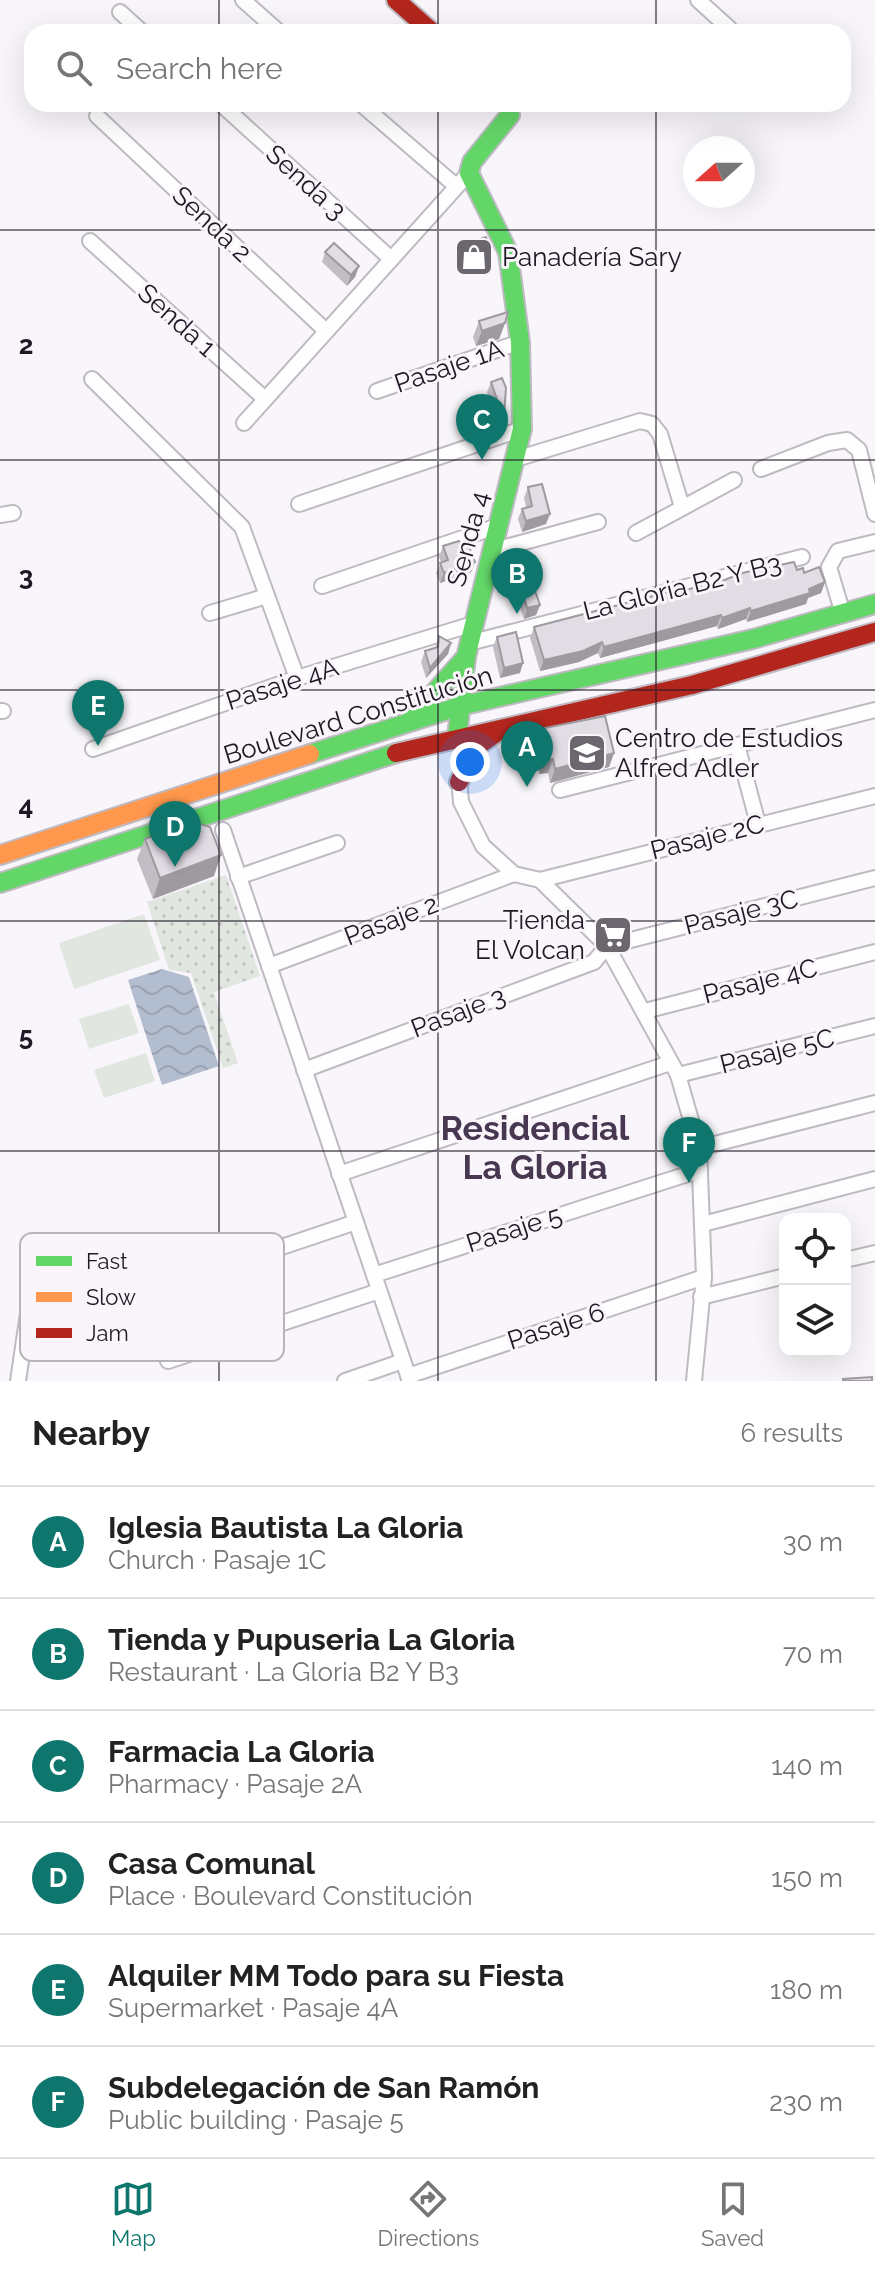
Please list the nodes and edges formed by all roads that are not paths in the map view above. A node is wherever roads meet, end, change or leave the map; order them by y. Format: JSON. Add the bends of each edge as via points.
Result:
{"nodes":[{"id":1,"x":243,"y":0,"type":"edge"},
{"id":2,"x":396,"y":0,"type":"edge"},
{"id":3,"x":698,"y":0,"type":"edge"},
{"id":4,"x":120,"y":12,"type":"dead end"},
{"id":5,"x":133,"y":24,"type":"edge"},
{"id":6,"x":270,"y":24,"type":"edge"},
{"id":7,"x":423,"y":24,"type":"edge"},
{"id":8,"x":725,"y":24,"type":"edge"},
{"id":9,"x":230,"y":112,"type":"edge"},
{"id":10,"x":372,"y":112,"type":"edge"},
{"id":11,"x":509,"y":112,"type":"edge"},
{"id":12,"x":97,"y":116,"type":"dead end"},
{"id":13,"x":462,"y":180,"type":"junction"},
{"id":14,"x":90,"y":241,"type":"dead end"},
{"id":15,"x":391,"y":259,"type":"junction"},
{"id":16,"x":326,"y":331,"type":"junction"},
{"id":17,"x":520,"y":342,"type":"junction"},
{"id":18,"x":92,"y":379,"type":"dead end"},
{"id":19,"x":377,"y":391,"type":"dead end"},
{"id":20,"x":265,"y":399,"type":"junction"},
{"id":21,"x":244,"y":423,"type":"dead end"},
{"id":22,"x":522,"y":429,"type":"junction"},
{"id":23,"x":516,"y":459,"type":"junction"},
{"id":24,"x":761,"y":469,"type":"dead end"},
{"id":25,"x":734,"y":480,"type":"dead end"},
{"id":26,"x":299,"y":504,"type":"dead end"},
{"id":27,"x":682,"y":507,"type":"junction"},
{"id":28,"x":875,"y":514,"type":"edge"},
{"id":29,"x":598,"y":522,"type":"dead end"},
{"id":30,"x":498,"y":526,"type":"junction"},
{"id":31,"x":636,"y":533,"type":"dead end"},
{"id":32,"x":875,"y":542,"type":"edge"},
{"id":33,"x":491,"y":551,"type":"junction"},
{"id":34,"x":802,"y":557,"type":"dead end"},
{"id":35,"x":322,"y":586,"type":"dead end"},
{"id":36,"x":267,"y":596,"type":"junction"},
{"id":37,"x":875,"y":604,"type":"edge"},
{"id":38,"x":210,"y":613,"type":"dead end"},
{"id":39,"x":843,"y":614,"type":"junction"},
{"id":40,"x":473,"y":624,"type":"junction"},
{"id":41,"x":875,"y":632,"type":"edge"},
{"id":42,"x":466,"y":656,"type":"junction"},
{"id":43,"x":297,"y":678,"type":"junction"},
{"id":44,"x":500,"y":698,"type":"junction"},
{"id":45,"x":460,"y":706,"type":"junction"},
{"id":46,"x":875,"y":710,"type":"edge"},
{"id":47,"x":409,"y":721,"type":"junction"},
{"id":48,"x":507,"y":727,"type":"junction"},
{"id":49,"x":457,"y":737,"type":"junction"},
{"id":50,"x":737,"y":745,"type":"junction"},
{"id":51,"x":93,"y":749,"type":"dead end"},
{"id":52,"x":405,"y":750,"type":"junction"},
{"id":53,"x":459,"y":782,"type":"junction"},
{"id":54,"x":560,"y":790,"type":"dead end"},
{"id":55,"x":875,"y":796,"type":"edge"},
{"id":56,"x":758,"y":824,"type":"junction"},
{"id":57,"x":223,"y":830,"type":"dead end"},
{"id":58,"x":337,"y":843,"type":"dead end"},
{"id":59,"x":0,"y":855,"type":"edge"},
{"id":60,"x":514,"y":874,"type":"junction"},
{"id":61,"x":238,"y":877,"type":"junction"},
{"id":62,"x":875,"y":878,"type":"edge"},
{"id":63,"x":540,"y":880,"type":"junction"},
{"id":64,"x":0,"y":883,"type":"edge"},
{"id":65,"x":607,"y":946,"type":"junction"},
{"id":66,"x":875,"y":952,"type":"edge"},
{"id":67,"x":269,"y":966,"type":"junction"},
{"id":68,"x":645,"y":1011,"type":"junction"},
{"id":69,"x":875,"y":1026,"type":"edge"},
{"id":70,"x":674,"y":1069,"type":"junction"},
{"id":71,"x":304,"y":1070,"type":"junction"},
{"id":72,"x":875,"y":1103,"type":"edge"},
{"id":73,"x":699,"y":1148,"type":"junction"},
{"id":74,"x":700,"y":1170,"type":"junction"},
{"id":75,"x":339,"y":1174,"type":"junction"},
{"id":76,"x":875,"y":1179,"type":"edge"},
{"id":77,"x":356,"y":1222,"type":"junction"},
{"id":78,"x":703,"y":1224,"type":"junction"},
{"id":79,"x":284,"y":1246,"type":"edge"},
{"id":80,"x":875,"y":1253,"type":"edge"},
{"id":81,"x":851,"y":1259,"type":"edge"},
{"id":82,"x":374,"y":1275,"type":"junction"},
{"id":83,"x":704,"y":1277,"type":"junction"},
{"id":84,"x":779,"y":1278,"type":"edge"},
{"id":85,"x":379,"y":1291,"type":"junction"},
{"id":86,"x":701,"y":1297,"type":"junction"},
{"id":87,"x":284,"y":1323,"type":"edge"},
{"id":88,"x":21,"y":1361,"type":"edge"},
{"id":89,"x":407,"y":1373,"type":"edge"},
{"id":90,"x":18,"y":1381,"type":"edge"},
{"id":91,"x":345,"y":1381,"type":"edge"},
{"id":92,"x":694,"y":1381,"type":"edge"}],
"edges":[{"from":1,"to":6,"type":"street"},
{"from":2,"to":7,"type":"main road"},
{"from":3,"to":8,"type":"street"},
{"from":4,"to":5,"type":"street"},
{"from":9,"to":15,"type":"street","name":"Senda 3"},
{"from":10,"to":13,"type":"street","name":"Senda 4"},
{"from":11,"to":13,"type":"main road"},
{"from":12,"to":16,"type":"street","name":"Senda 2"},
{"from":13,"to":15,"type":"street"},
{"from":13,"to":17,"type":"main road","name":"Senda 4","via":[[508,252]]},
{"from":14,"to":20,"type":"street","name":"Senda 1"},
{"from":15,"to":16,"type":"street"},
{"from":16,"to":20,"type":"street"},
{"from":17,"to":19,"type":"street","name":"Pasaje 1A"},
{"from":17,"to":22,"type":"main road","name":"Senda 4"},
{"from":18,"to":36,"type":"street","via":[[242,527]]},
{"from":20,"to":21,"type":"street"},
{"from":22,"to":23,"type":"main road","name":"Senda 4"},
{"from":22,"to":26,"type":"street"},
{"from":23,"to":27,"type":"street","via":[[640,421],[652,424],[660,434]]},
{"from":23,"to":30,"type":"main road","name":"Senda 4"},
{"from":24,"to":28,"type":"street","via":[[847,440],[859,450]]},
{"from":25,"to":27,"type":"street"},
{"from":27,"to":31,"type":"street"},
{"from":29,"to":33,"type":"street"},
{"from":30,"to":33,"type":"main road","name":"Senda 4"},
{"from":30,"to":35,"type":"street"},
{"from":32,"to":39,"type":"street","via":[[838,551],[829,567]]},
{"from":33,"to":40,"type":"main road","name":"Senda 4"},
{"from":34,"to":42,"type":"street","name":"La Gloria B2 Y B3"},
{"from":36,"to":38,"type":"street"},
{"from":36,"to":43,"type":"street"},
{"from":37,"to":39,"type":"main road","name":"Boulevard Constitución"},
{"from":39,"to":44,"type":"main road","name":"Boulevard Constitución"},
{"from":40,"to":42,"type":"main road","name":"Senda 4"},
{"from":40,"to":43,"type":"street","name":"Pasaje 4A"},
{"from":41,"to":48,"type":"main road","name":"Boulevard Constitución","via":[[692,685]]},
{"from":42,"to":44,"type":"main road","via":[[471,680],[483,693]]},
{"from":42,"to":45,"type":"main road","name":"Senda 4"},
{"from":42,"to":47,"type":"main road"},
{"from":43,"to":51,"type":"street","name":"Pasaje 4A"},
{"from":44,"to":45,"type":"main road","name":"Boulevard Constitución"},
{"from":45,"to":47,"type":"main road","name":"Boulevard Constitución"},
{"from":45,"to":49,"type":"main road","name":"Senda 4"},
{"from":46,"to":50,"type":"street"},
{"from":47,"to":59,"type":"main road","name":"Boulevard Constitución"},
{"from":48,"to":49,"type":"main road","name":"Boulevard Constitución"},
{"from":48,"to":53,"type":"main road","via":[[475,748]]},
{"from":49,"to":52,"type":"main road","name":"Boulevard Constitución"},
{"from":49,"to":53,"type":"street"},
{"from":50,"to":54,"type":"street"},
{"from":50,"to":56,"type":"street"},
{"from":52,"to":53,"type":"main road","via":[[433,755]]},
{"from":52,"to":64,"type":"main road","name":"Boulevard Constitución"},
{"from":53,"to":60,"type":"street","via":[[461,802],[483,846]]},
{"from":55,"to":56,"type":"street","name":"Pasaje 2C"},
{"from":56,"to":63,"type":"street","name":"Pasaje 2C"},
{"from":57,"to":61,"type":"street"},
{"from":58,"to":61,"type":"street"},
{"from":60,"to":63,"type":"street"},
{"from":60,"to":67,"type":"street","name":"Pasaje 2"},
{"from":61,"to":67,"type":"street"},
{"from":62,"to":65,"type":"street","name":"Pasaje 3C"},
{"from":63,"to":65,"type":"street"},
{"from":65,"to":68,"type":"street"},
{"from":65,"to":71,"type":"street","name":"Pasaje 3","via":[[594,962]]},
{"from":66,"to":68,"type":"street","name":"Pasaje 4C"},
{"from":67,"to":71,"type":"street"},
{"from":68,"to":70,"type":"street"},
{"from":69,"to":70,"type":"street","name":"Pasaje 5C"},
{"from":70,"to":73,"type":"street"},
{"from":70,"to":75,"type":"street","name":"Pasaje 5C"},
{"from":71,"to":75,"type":"street"},
{"from":72,"to":73,"type":"street"},
{"from":73,"to":74,"type":"street"},
{"from":74,"to":78,"type":"street"},
{"from":74,"to":82,"type":"street","name":"Pasaje 5"},
{"from":75,"to":77,"type":"street"},
{"from":76,"to":78,"type":"street"},
{"from":77,"to":79,"type":"street"},
{"from":77,"to":82,"type":"street"},
{"from":78,"to":83,"type":"street"},
{"from":80,"to":81,"type":"street"},
{"from":82,"to":85,"type":"street"},
{"from":83,"to":86,"type":"street"},
{"from":83,"to":89,"type":"street","name":"Pasaje 6"},
{"from":84,"to":86,"type":"street"},
{"from":85,"to":87,"type":"street"},
{"from":85,"to":89,"type":"street"},
{"from":86,"to":92,"type":"street"},
{"from":88,"to":90,"type":"street"},
{"from":89,"to":91,"type":"street","name":"Pasaje 6"}]}
